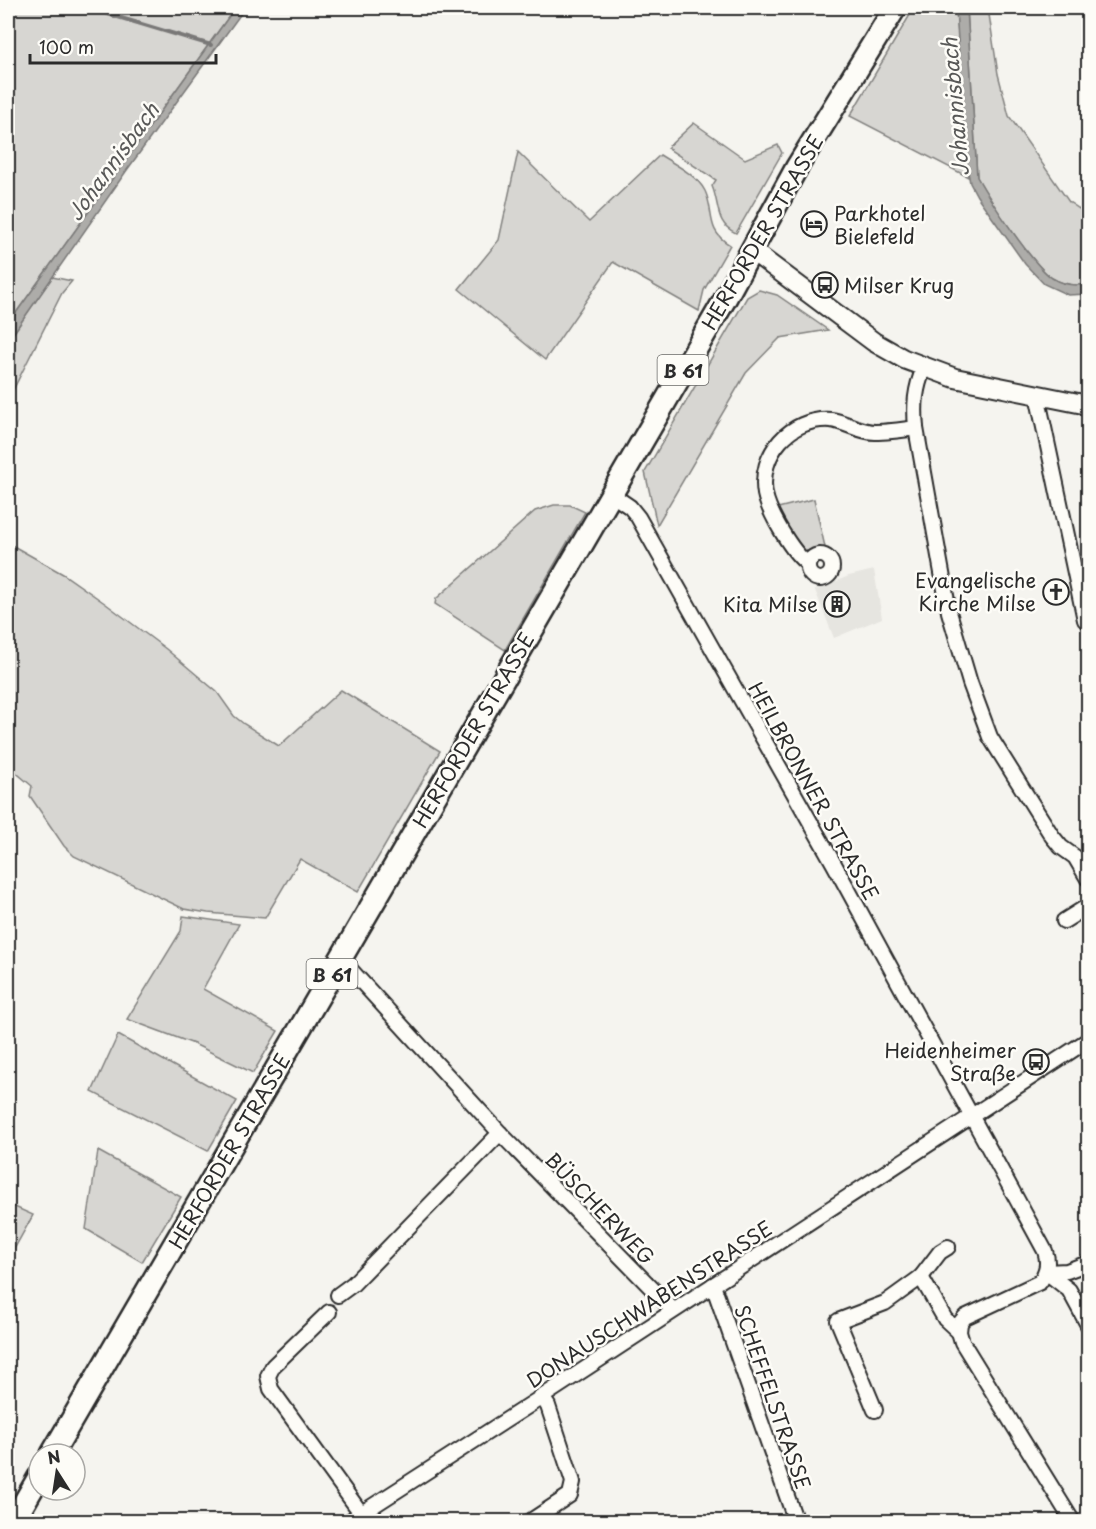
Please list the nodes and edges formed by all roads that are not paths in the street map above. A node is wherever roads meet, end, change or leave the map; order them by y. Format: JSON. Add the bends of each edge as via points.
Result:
{"nodes":[{"id":1,"x":895,"y":8,"type":"edge"},
{"id":2,"x":751,"y":250,"type":"junction"},
{"id":3,"x":924,"y":368,"type":"junction"},
{"id":4,"x":1039,"y":396,"type":"junction"},
{"id":5,"x":1089,"y":405,"type":"edge"},
{"id":6,"x":916,"y":428,"type":"junction"},
{"id":7,"x":611,"y":494,"type":"junction"},
{"id":8,"x":808,"y":564,"type":"dead end"},
{"id":9,"x":1085,"y":620,"type":"dead end"},
{"id":10,"x":1089,"y":879,"type":"edge"},
{"id":11,"x":1089,"y":906,"type":"edge"},
{"id":12,"x":1064,"y":921,"type":"dead end"},
{"id":13,"x":339,"y":962,"type":"junction"},
{"id":14,"x":1089,"y":1040,"type":"edge"},
{"id":15,"x":971,"y":1116,"type":"junction"},
{"id":16,"x":500,"y":1133,"type":"junction"},
{"id":17,"x":948,"y":1248,"type":"dead end"},
{"id":18,"x":1089,"y":1263,"type":"edge"},
{"id":19,"x":1046,"y":1272,"type":"junction"},
{"id":20,"x":921,"y":1277,"type":"junction"},
{"id":21,"x":713,"y":1285,"type":"junction"},
{"id":22,"x":338,"y":1295,"type":"dead end"},
{"id":23,"x":673,"y":1310,"type":"junction"},
{"id":24,"x":329,"y":1312,"type":"dead end"},
{"id":25,"x":1089,"y":1325,"type":"edge"},
{"id":26,"x":959,"y":1332,"type":"junction"},
{"id":27,"x":543,"y":1397,"type":"junction"},
{"id":28,"x":875,"y":1410,"type":"dead end"},
{"id":29,"x":59,"y":1442,"type":"edge"},
{"id":30,"x":27,"y":1497,"type":"edge"},
{"id":31,"x":361,"y":1512,"type":"junction"},
{"id":32,"x":13,"y":1521,"type":"edge"},
{"id":33,"x":348,"y":1521,"type":"edge"},
{"id":34,"x":529,"y":1521,"type":"edge"},
{"id":35,"x":796,"y":1521,"type":"edge"},
{"id":36,"x":1073,"y":1521,"type":"edge"}],
"edges":[{"from":1,"to":2,"type":"main road","name":"HERFORDER STRASSE","number":"B 61","via":[[796,167]]},
{"from":2,"to":3,"type":"main road","via":[[874,342]]},
{"from":2,"to":7,"type":"main road","name":"HERFORDER STRASSE","number":"B 61"},
{"from":3,"to":4,"type":"main road"},
{"from":3,"to":6,"type":"street","via":[[914,402]]},
{"from":4,"to":5,"type":"main road"},
{"from":4,"to":9,"type":"street"},
{"from":6,"to":8,"type":"street","via":[[873,432],[838,422],[817,421],[792,430],[777,443],[765,471],[766,497],[797,554]]},
{"from":6,"to":10,"type":"street","via":[[948,612],[986,727],[1052,836],[1075,857]]},
{"from":7,"to":13,"type":"main road","name":"HERFORDER STRASSE","number":"B 61"},
{"from":7,"to":15,"type":"street","name":"HEILBRONNER STRASSE","via":[[630,507],[643,526]]},
{"from":11,"to":12,"type":"street"},
{"from":13,"to":16,"type":"street","name":"BÜSCHERWEG","via":[[348,967]]},
{"from":13,"to":29,"type":"main road","name":"HERFORDER STRASSE","number":"B 61"},
{"from":14,"to":15,"type":"street","name":"DONAUSCHWABENSTRASSE"},
{"from":15,"to":19,"type":"street","via":[[1044,1251],[1048,1261]]},
{"from":15,"to":21,"type":"street","name":"DONAUSCHWABENSTRASSE"},
{"from":16,"to":22,"type":"street","via":[[354,1284]]},
{"from":16,"to":23,"type":"street","name":"BÜSCHERWEG"},
{"from":17,"to":20,"type":"street","via":[[940,1252]]},
{"from":18,"to":19,"type":"street","via":[[1067,1271]]},
{"from":19,"to":25,"type":"street","via":[[1069,1290]]},
{"from":19,"to":26,"type":"street","via":[[1030,1288],[965,1317]]},
{"from":20,"to":26,"type":"street","via":[[945,1319]]},
{"from":20,"to":28,"type":"street","via":[[885,1302],[838,1321]]},
{"from":21,"to":23,"type":"street","name":"DONAUSCHWABENSTRASSE"},
{"from":21,"to":35,"type":"street","name":"SCHEFFELSTRASSE"},
{"from":23,"to":27,"type":"street","name":"DONAUSCHWABENSTRASSE"},
{"from":24,"to":31,"type":"street","via":[[273,1366],[268,1376],[271,1389]]},
{"from":26,"to":36,"type":"street"},
{"from":27,"to":31,"type":"street","name":"DONAUSCHWABENSTRASSE"},
{"from":27,"to":34,"type":"street","via":[[573,1482],[570,1495]]},
{"from":30,"to":32,"type":"main road"},
{"from":31,"to":33,"type":"street","name":"DONAUSCHWABENSTRASSE"}]}
